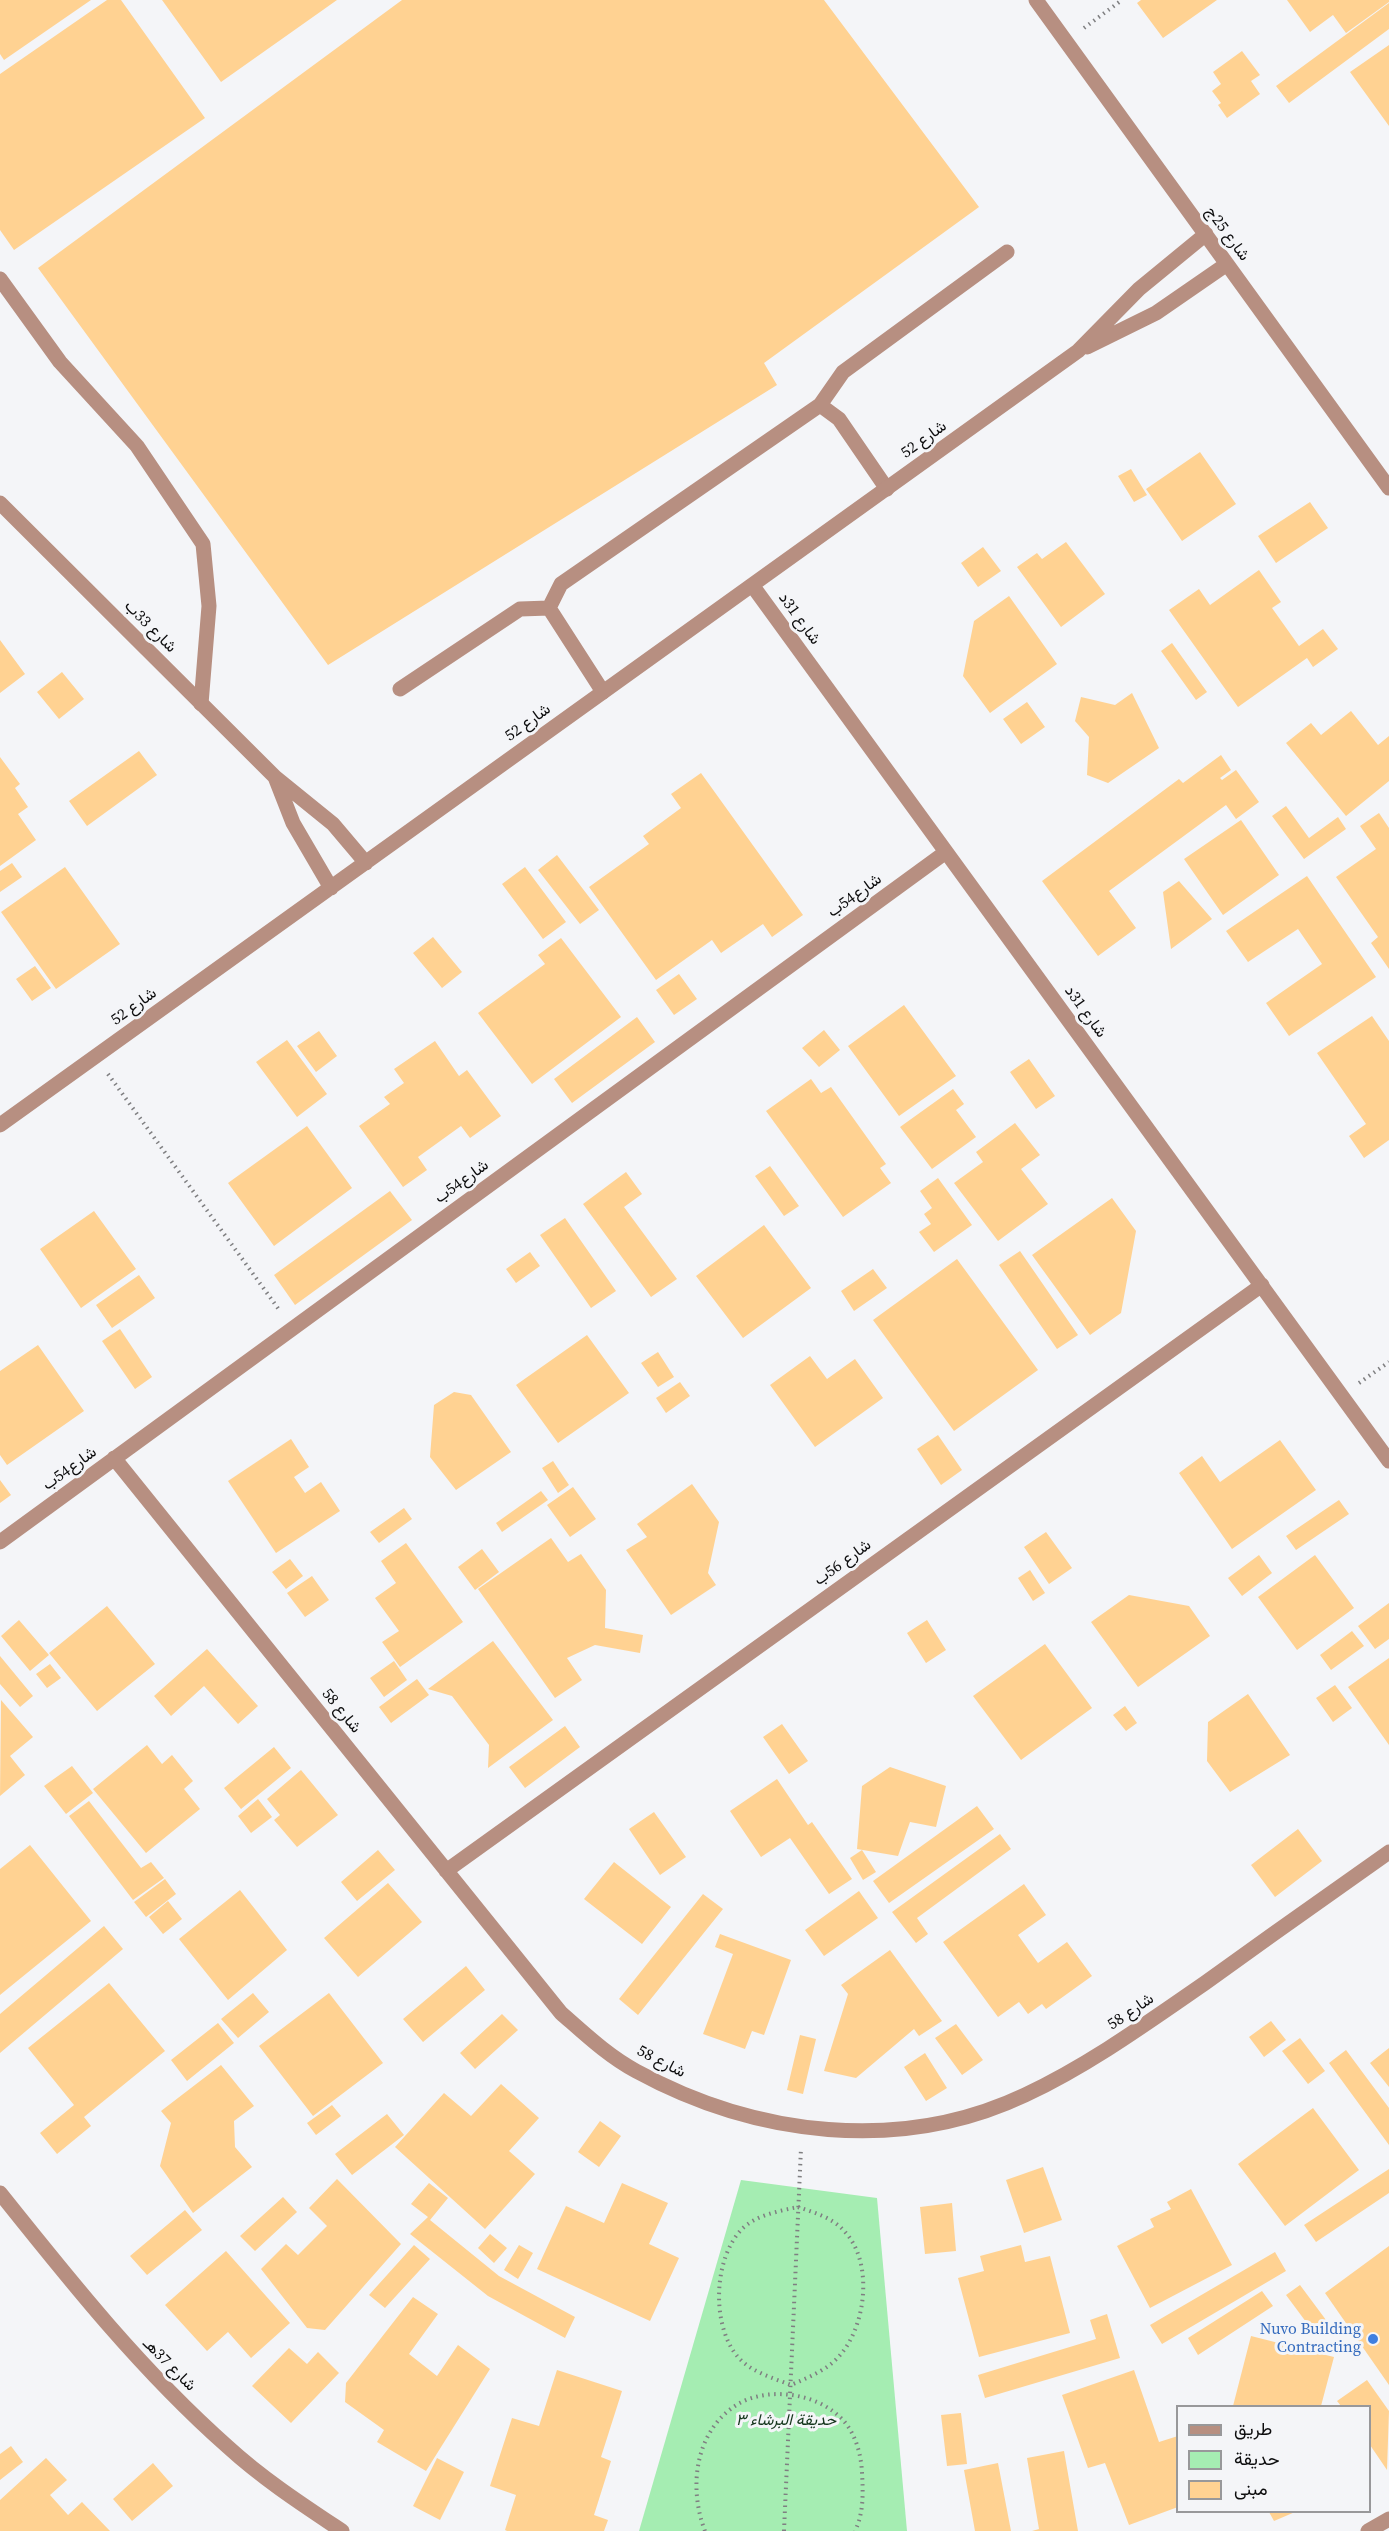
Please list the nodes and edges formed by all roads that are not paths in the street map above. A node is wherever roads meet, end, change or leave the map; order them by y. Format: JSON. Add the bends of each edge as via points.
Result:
{"nodes":[{"id":1,"x":1036,"y":0,"type":"edge"},
{"id":2,"x":1206,"y":234,"type":"junction"},
{"id":3,"x":1007,"y":252,"type":"dead end"},
{"id":4,"x":1227,"y":264,"type":"junction"},
{"id":5,"x":0,"y":279,"type":"edge"},
{"id":6,"x":1078,"y":351,"type":"junction"},
{"id":7,"x":820,"y":405,"type":"junction"},
{"id":8,"x":1389,"y":488,"type":"edge"},
{"id":9,"x":887,"y":489,"type":"junction"},
{"id":10,"x":0,"y":503,"type":"edge"},
{"id":11,"x":752,"y":585,"type":"junction"},
{"id":12,"x":549,"y":608,"type":"junction"},
{"id":13,"x":400,"y":689,"type":"dead end"},
{"id":14,"x":603,"y":692,"type":"junction"},
{"id":15,"x":201,"y":704,"type":"junction"},
{"id":16,"x":275,"y":777,"type":"junction"},
{"id":17,"x":946,"y":852,"type":"junction"},
{"id":18,"x":366,"y":863,"type":"junction"},
{"id":19,"x":331,"y":888,"type":"junction"},
{"id":20,"x":0,"y":1125,"type":"edge"},
{"id":21,"x":1262,"y":1285,"type":"junction"},
{"id":22,"x":114,"y":1458,"type":"junction"},
{"id":23,"x":1389,"y":1461,"type":"edge"},
{"id":24,"x":0,"y":1542,"type":"edge"},
{"id":25,"x":1389,"y":1852,"type":"edge"},
{"id":26,"x":446,"y":1871,"type":"junction"},
{"id":27,"x":0,"y":2193,"type":"edge"},
{"id":28,"x":1389,"y":2518,"type":"edge"},
{"id":29,"x":342,"y":2531,"type":"edge"},
{"id":30,"x":1368,"y":2531,"type":"edge"}],
"edges":[{"from":1,"to":2,"type":"street","name":"شارع 25ج"},
{"from":2,"to":4,"type":"street","name":"شارع 25ج"},
{"from":2,"to":6,"type":"street","name":"شارع 52","via":[[1139,289]]},
{"from":3,"to":7,"type":"street","via":[[843,372]]},
{"from":4,"to":6,"type":"street","name":"شارع 52","via":[[1156,313]]},
{"from":4,"to":8,"type":"street","name":"شارع 25ج"},
{"from":5,"to":15,"type":"street","via":[[60,362],[137,446],[203,544],[208,606]]},
{"from":6,"to":9,"type":"street","name":"شارع 52"},
{"from":7,"to":9,"type":"street","via":[[839,419]]},
{"from":7,"to":12,"type":"street","via":[[561,584]]},
{"from":9,"to":11,"type":"street","name":"شارع 52"},
{"from":10,"to":15,"type":"street","name":"شارع 33ب"},
{"from":11,"to":14,"type":"street","name":"شارع 52"},
{"from":11,"to":17,"type":"street","name":"شارع 31د"},
{"from":12,"to":13,"type":"street","via":[[520,609]]},
{"from":12,"to":14,"type":"street"},
{"from":14,"to":18,"type":"street","name":"شارع 52"},
{"from":15,"to":16,"type":"street","name":"شارع 33ب"},
{"from":16,"to":18,"type":"street","name":"شارع 33ب","via":[[333,824]]},
{"from":16,"to":19,"type":"street","name":"شارع 33ب","via":[[293,823]]},
{"from":17,"to":21,"type":"street","name":"شارع 31د"},
{"from":17,"to":22,"type":"street","name":"شارع54ب"},
{"from":18,"to":19,"type":"street","name":"شارع 52"},
{"from":19,"to":20,"type":"street","name":"شارع 52"},
{"from":21,"to":23,"type":"street","name":"شارع 31د"},
{"from":21,"to":26,"type":"street","name":"شارع 56ب"},
{"from":22,"to":24,"type":"street","name":"شارع54ب"},
{"from":22,"to":26,"type":"street","name":"شارع 58"},
{"from":25,"to":26,"type":"street","name":"شارع 58","via":[[1144,2025],[1082,2066],[1025,2096],[959,2119],[856,2132],[760,2120],[634,2071],[561,2013]]},
{"from":27,"to":29,"type":"street","name":"شارع 37هـ","via":[[78,2292],[173,2395],[229,2448],[289,2496]]},
{"from":28,"to":30,"type":"street"}]}
